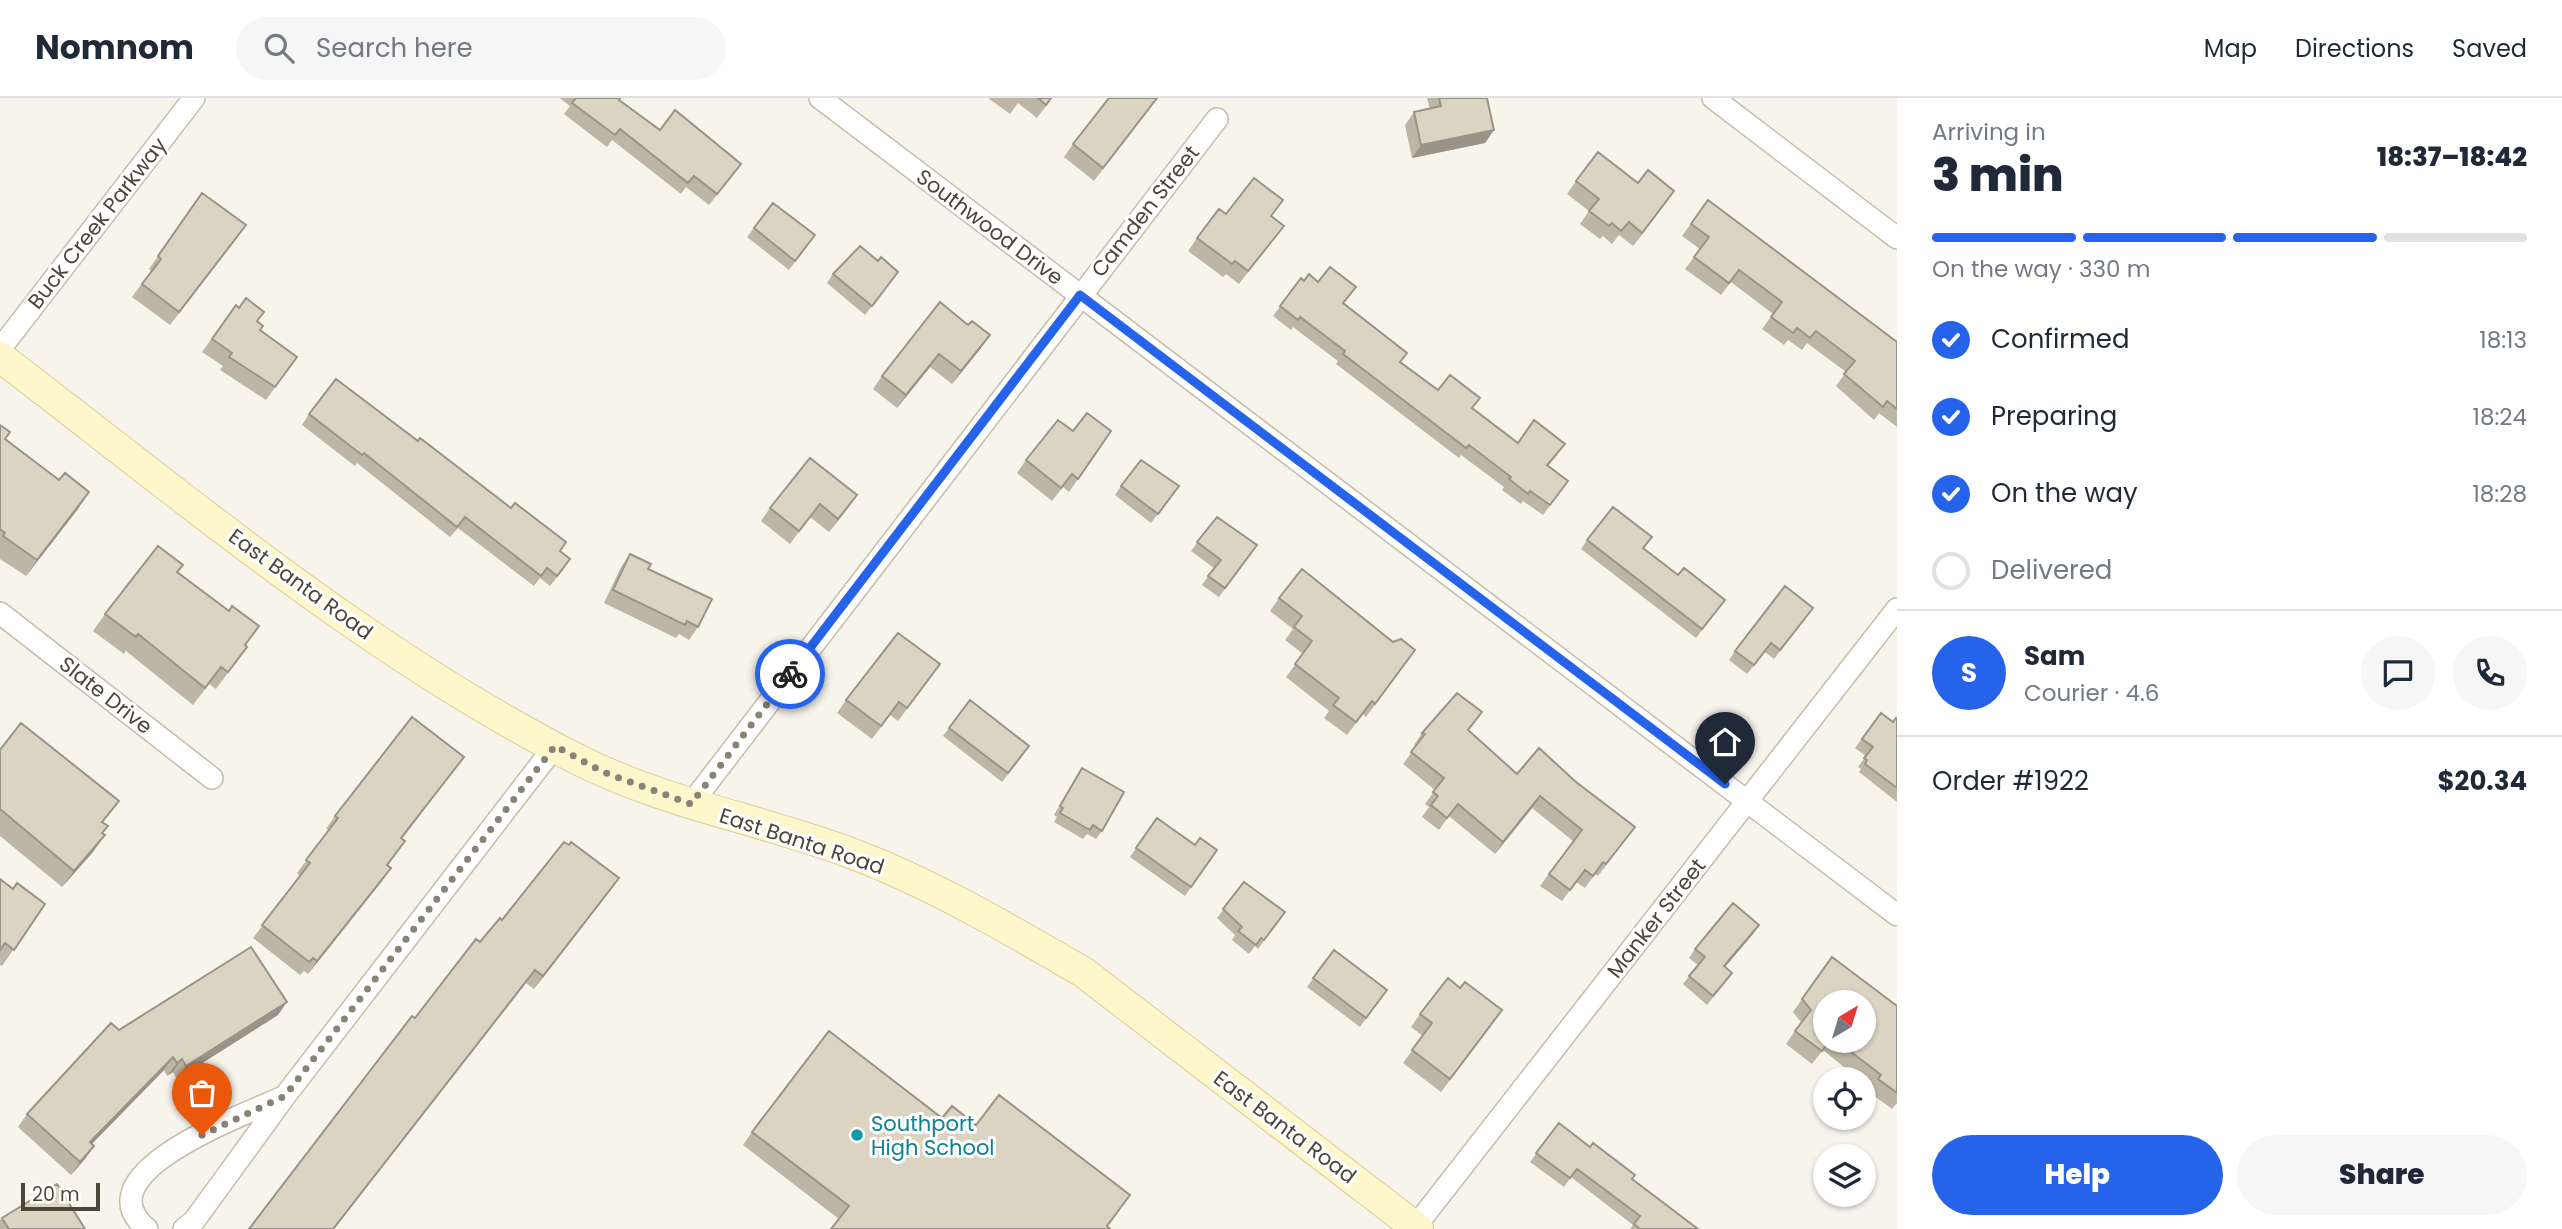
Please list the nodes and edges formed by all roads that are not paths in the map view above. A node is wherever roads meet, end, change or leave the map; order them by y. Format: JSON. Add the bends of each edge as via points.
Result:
{"nodes":[{"id":1,"x":194,"y":98,"type":"edge"},
{"id":2,"x":820,"y":98,"type":"edge"},
{"id":3,"x":1713,"y":98,"type":"edge"},
{"id":4,"x":1217,"y":119,"type":"dead end"},
{"id":5,"x":1897,"y":238,"type":"edge"},
{"id":6,"x":1080,"y":295,"type":"junction"},
{"id":7,"x":0,"y":349,"type":"edge"},
{"id":8,"x":0,"y":357,"type":"edge"},
{"id":9,"x":1897,"y":609,"type":"edge"},
{"id":10,"x":0,"y":613,"type":"edge"},
{"id":11,"x":555,"y":746,"type":"junction"},
{"id":12,"x":212,"y":778,"type":"dead end"},
{"id":13,"x":1747,"y":801,"type":"junction"},
{"id":14,"x":691,"y":804,"type":"junction"},
{"id":15,"x":1897,"y":915,"type":"edge"},
{"id":16,"x":285,"y":1096,"type":"junction"},
{"id":17,"x":1417,"y":1228,"type":"edge"},
{"id":18,"x":147,"y":1229,"type":"edge"},
{"id":19,"x":184,"y":1229,"type":"edge"}],
"edges":[{"from":1,"to":7,"type":"street","name":"Buck Creek Parkway"},
{"from":2,"to":6,"type":"street","name":"Southwood Drive"},
{"from":3,"to":5,"type":"street"},
{"from":4,"to":6,"type":"street","name":"Camden Street"},
{"from":6,"to":13,"type":"street","name":"Southwood Drive"},
{"from":6,"to":14,"type":"street","name":"Camden Street"},
{"from":8,"to":11,"type":"street","name":"East Banta Road","via":[[350,624]]},
{"from":9,"to":13,"type":"street","name":"Manker Street"},
{"from":10,"to":12,"type":"street","name":"Slate Drive"},
{"from":11,"to":14,"type":"street","name":"East Banta Road","via":[[603,772]]},
{"from":11,"to":16,"type":"street"},
{"from":13,"to":15,"type":"street","name":"Southwood Drive"},
{"from":13,"to":17,"type":"street","name":"Manker Street"},
{"from":14,"to":17,"type":"street","name":"East Banta Road","via":[[852,854],[943,894],[1041,946],[1083,972]]},
{"from":16,"to":18,"type":"street","via":[[156,1160],[132,1190],[129,1206]]},
{"from":16,"to":19,"type":"street"}]}
